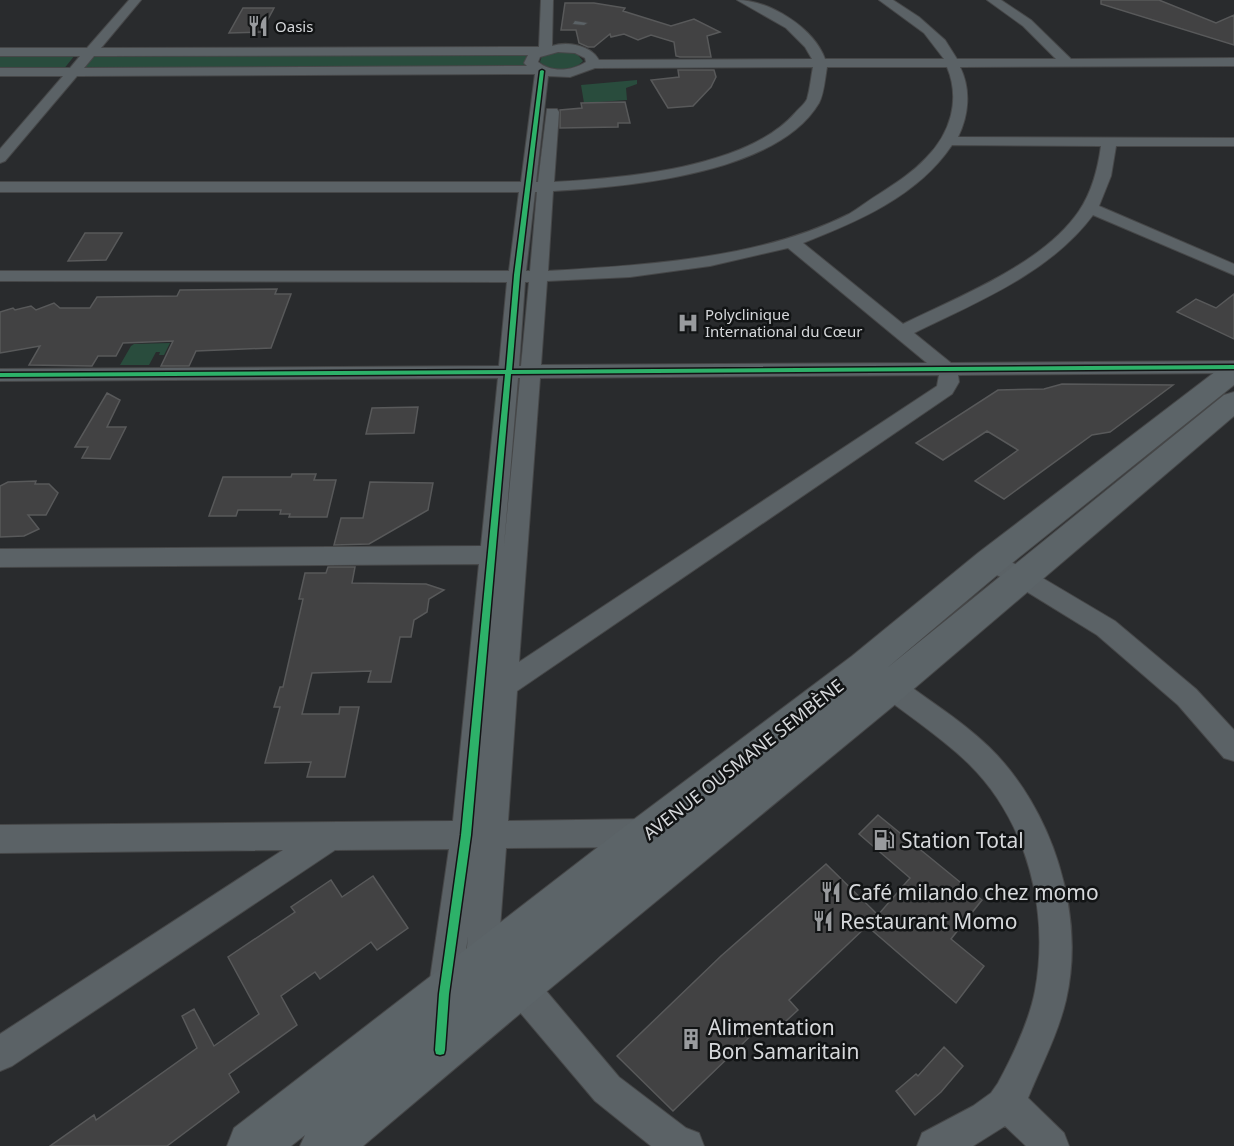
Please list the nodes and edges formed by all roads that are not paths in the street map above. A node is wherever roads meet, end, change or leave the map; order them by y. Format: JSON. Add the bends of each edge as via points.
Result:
{"nodes":[{"id":1,"x":135,"y":0,"type":"edge"},
{"id":2,"x":548,"y":0,"type":"edge"},
{"id":3,"x":558,"y":0,"type":"edge"},
{"id":4,"x":743,"y":0,"type":"edge"},
{"id":5,"x":885,"y":0,"type":"edge"},
{"id":6,"x":993,"y":0,"type":"edge"},
{"id":7,"x":575,"y":23,"type":"dead end"},
{"id":8,"x":584,"y":23,"type":"dead end"},
{"id":9,"x":91,"y":51,"type":"junction"},
{"id":10,"x":0,"y":52,"type":"edge"},
{"id":11,"x":1234,"y":56,"type":"edge"},
{"id":12,"x":1065,"y":59,"type":"junction"},
{"id":13,"x":818,"y":60,"type":"junction"},
{"id":14,"x":952,"y":60,"type":"junction"},
{"id":15,"x":546,"y":61,"type":"junction"},
{"id":16,"x":592,"y":61,"type":"junction"},
{"id":17,"x":1234,"y":62,"type":"edge"},
{"id":18,"x":0,"y":72,"type":"edge"},
{"id":19,"x":74,"y":72,"type":"junction"},
{"id":20,"x":950,"y":141,"type":"junction"},
{"id":21,"x":1109,"y":142,"type":"junction"},
{"id":22,"x":1234,"y":142,"type":"edge"},
{"id":23,"x":0,"y":158,"type":"edge"},
{"id":24,"x":0,"y":187,"type":"edge"},
{"id":25,"x":536,"y":187,"type":"junction"},
{"id":26,"x":1089,"y":208,"type":"junction"},
{"id":27,"x":792,"y":243,"type":"junction"},
{"id":28,"x":1234,"y":270,"type":"edge"},
{"id":29,"x":0,"y":276,"type":"edge"},
{"id":30,"x":528,"y":276,"type":"junction"},
{"id":31,"x":901,"y":332,"type":"junction"},
{"id":32,"x":1234,"y":369,"type":"edge"},
{"id":33,"x":948,"y":370,"type":"junction"},
{"id":34,"x":520,"y":373,"type":"junction"},
{"id":35,"x":0,"y":375,"type":"edge"},
{"id":36,"x":1234,"y":401,"type":"edge"},
{"id":37,"x":503,"y":555,"type":"junction"},
{"id":38,"x":0,"y":558,"type":"edge"},
{"id":39,"x":1005,"y":569,"type":"junction"},
{"id":40,"x":877,"y":677,"type":"junction"},
{"id":41,"x":504,"y":686,"type":"junction"},
{"id":42,"x":479,"y":703,"type":"junction"},
{"id":43,"x":1234,"y":749,"type":"edge"},
{"id":44,"x":646,"y":833,"type":"junction"},
{"id":45,"x":479,"y":835,"type":"junction"},
{"id":46,"x":330,"y":836,"type":"junction"},
{"id":47,"x":0,"y":839,"type":"edge"},
{"id":48,"x":491,"y":958,"type":"junction"},
{"id":49,"x":519,"y":985,"type":"junction"},
{"id":50,"x":444,"y":993,"type":"junction"},
{"id":51,"x":472,"y":1024,"type":"junction"},
{"id":52,"x":440,"y":1050,"type":"junction"},
{"id":53,"x":0,"y":1054,"type":"edge"},
{"id":54,"x":1007,"y":1102,"type":"junction"},
{"id":55,"x":252,"y":1146,"type":"edge"},
{"id":56,"x":325,"y":1146,"type":"edge"},
{"id":57,"x":686,"y":1146,"type":"edge"},
{"id":58,"x":935,"y":1146,"type":"edge"},
{"id":59,"x":1051,"y":1146,"type":"edge"}],
"edges":[{"from":1,"to":9,"type":"street"},
{"from":2,"to":15,"type":"street"},
{"from":3,"to":15,"type":"street","via":[[559,23]]},
{"from":4,"to":13,"type":"street","via":[[788,24]]},
{"from":5,"to":14,"type":"street","via":[[921,24]]},
{"from":6,"to":12,"type":"street","via":[[1027,23]]},
{"from":7,"to":8,"type":"lane"},
{"from":9,"to":10,"type":"street"},
{"from":9,"to":15,"type":"street"},
{"from":9,"to":19,"type":"street"},
{"from":11,"to":12,"type":"street"},
{"from":12,"to":14,"type":"street"},
{"from":12,"to":17,"type":"street"},
{"from":13,"to":14,"type":"street"},
{"from":13,"to":16,"type":"street"},
{"from":13,"to":25,"type":"street","via":[[816,96],[806,111],[785,130],[752,149],[695,169],[649,178]]},
{"from":14,"to":20,"type":"street","via":[[960,102]]},
{"from":15,"to":16,"type":"street","via":[[578,71]]},
{"from":15,"to":16,"type":"street","via":[[581,50]]},
{"from":15,"to":19,"type":"street"},
{"from":15,"to":25,"type":"street"},
{"from":18,"to":19,"type":"street"},
{"from":19,"to":23,"type":"street"},
{"from":20,"to":21,"type":"street"},
{"from":20,"to":27,"type":"street","via":[[930,165],[877,205]]},
{"from":21,"to":22,"type":"street"},
{"from":21,"to":26,"type":"street","via":[[1107,166]]},
{"from":24,"to":25,"type":"street"},
{"from":25,"to":30,"type":"street"},
{"from":26,"to":28,"type":"street"},
{"from":26,"to":31,"type":"street","via":[[1080,222],[1034,262]]},
{"from":27,"to":30,"type":"street","via":[[636,271]]},
{"from":27,"to":31,"type":"street"},
{"from":29,"to":30,"type":"street"},
{"from":30,"to":34,"type":"street"},
{"from":31,"to":33,"type":"street"},
{"from":32,"to":33,"type":"street"},
{"from":32,"to":39,"type":"main road","name":"AVENUE OUSMANE SEMBÈNE"},
{"from":33,"to":34,"type":"street"},
{"from":33,"to":41,"type":"street","via":[[945,390]]},
{"from":34,"to":35,"type":"street"},
{"from":34,"to":37,"type":"street"},
{"from":36,"to":39,"type":"main road","name":"AVENUE OUSMANE SEMBÈNE"},
{"from":37,"to":38,"type":"street"},
{"from":37,"to":41,"type":"street"},
{"from":37,"to":42,"type":"street"},
{"from":39,"to":40,"type":"main road","name":"AVENUE OUSMANE SEMBÈNE"},
{"from":39,"to":43,"type":"street","via":[[1106,628],[1187,696]]},
{"from":40,"to":44,"type":"main road","name":"AVENUE OUSMANE SEMBÈNE"},
{"from":40,"to":49,"type":"main road","name":"AVENUE OUSMANE SEMBÈNE"},
{"from":40,"to":54,"type":"street","via":[[977,751],[1008,790],[1032,833],[1048,880],[1056,931],[1053,982],[1039,1033]]},
{"from":41,"to":42,"type":"street"},
{"from":41,"to":45,"type":"street"},
{"from":42,"to":45,"type":"street"},
{"from":44,"to":45,"type":"street"},
{"from":44,"to":48,"type":"main road","name":"AVENUE OUSMANE SEMBÈNE"},
{"from":45,"to":46,"type":"street"},
{"from":45,"to":48,"type":"street"},
{"from":45,"to":50,"type":"street"},
{"from":46,"to":47,"type":"street"},
{"from":46,"to":53,"type":"street"},
{"from":48,"to":49,"type":"street"},
{"from":48,"to":50,"type":"main road","name":"AVENUE OUSMANE SEMBÈNE"},
{"from":48,"to":51,"type":"street"},
{"from":49,"to":51,"type":"main road","name":"AVENUE OUSMANE SEMBÈNE"},
{"from":49,"to":57,"type":"street","via":[[607,1089],[675,1142]]},
{"from":50,"to":52,"type":"street"},
{"from":50,"to":55,"type":"main road","name":"AVENUE OUSMANE SEMBÈNE"},
{"from":51,"to":52,"type":"main road","name":"AVENUE OUSMANE SEMBÈNE"},
{"from":52,"to":56,"type":"main road","name":"AVENUE OUSMANE SEMBÈNE"},
{"from":54,"to":58,"type":"street","via":[[951,1140]]},
{"from":54,"to":59,"type":"street"}]}
